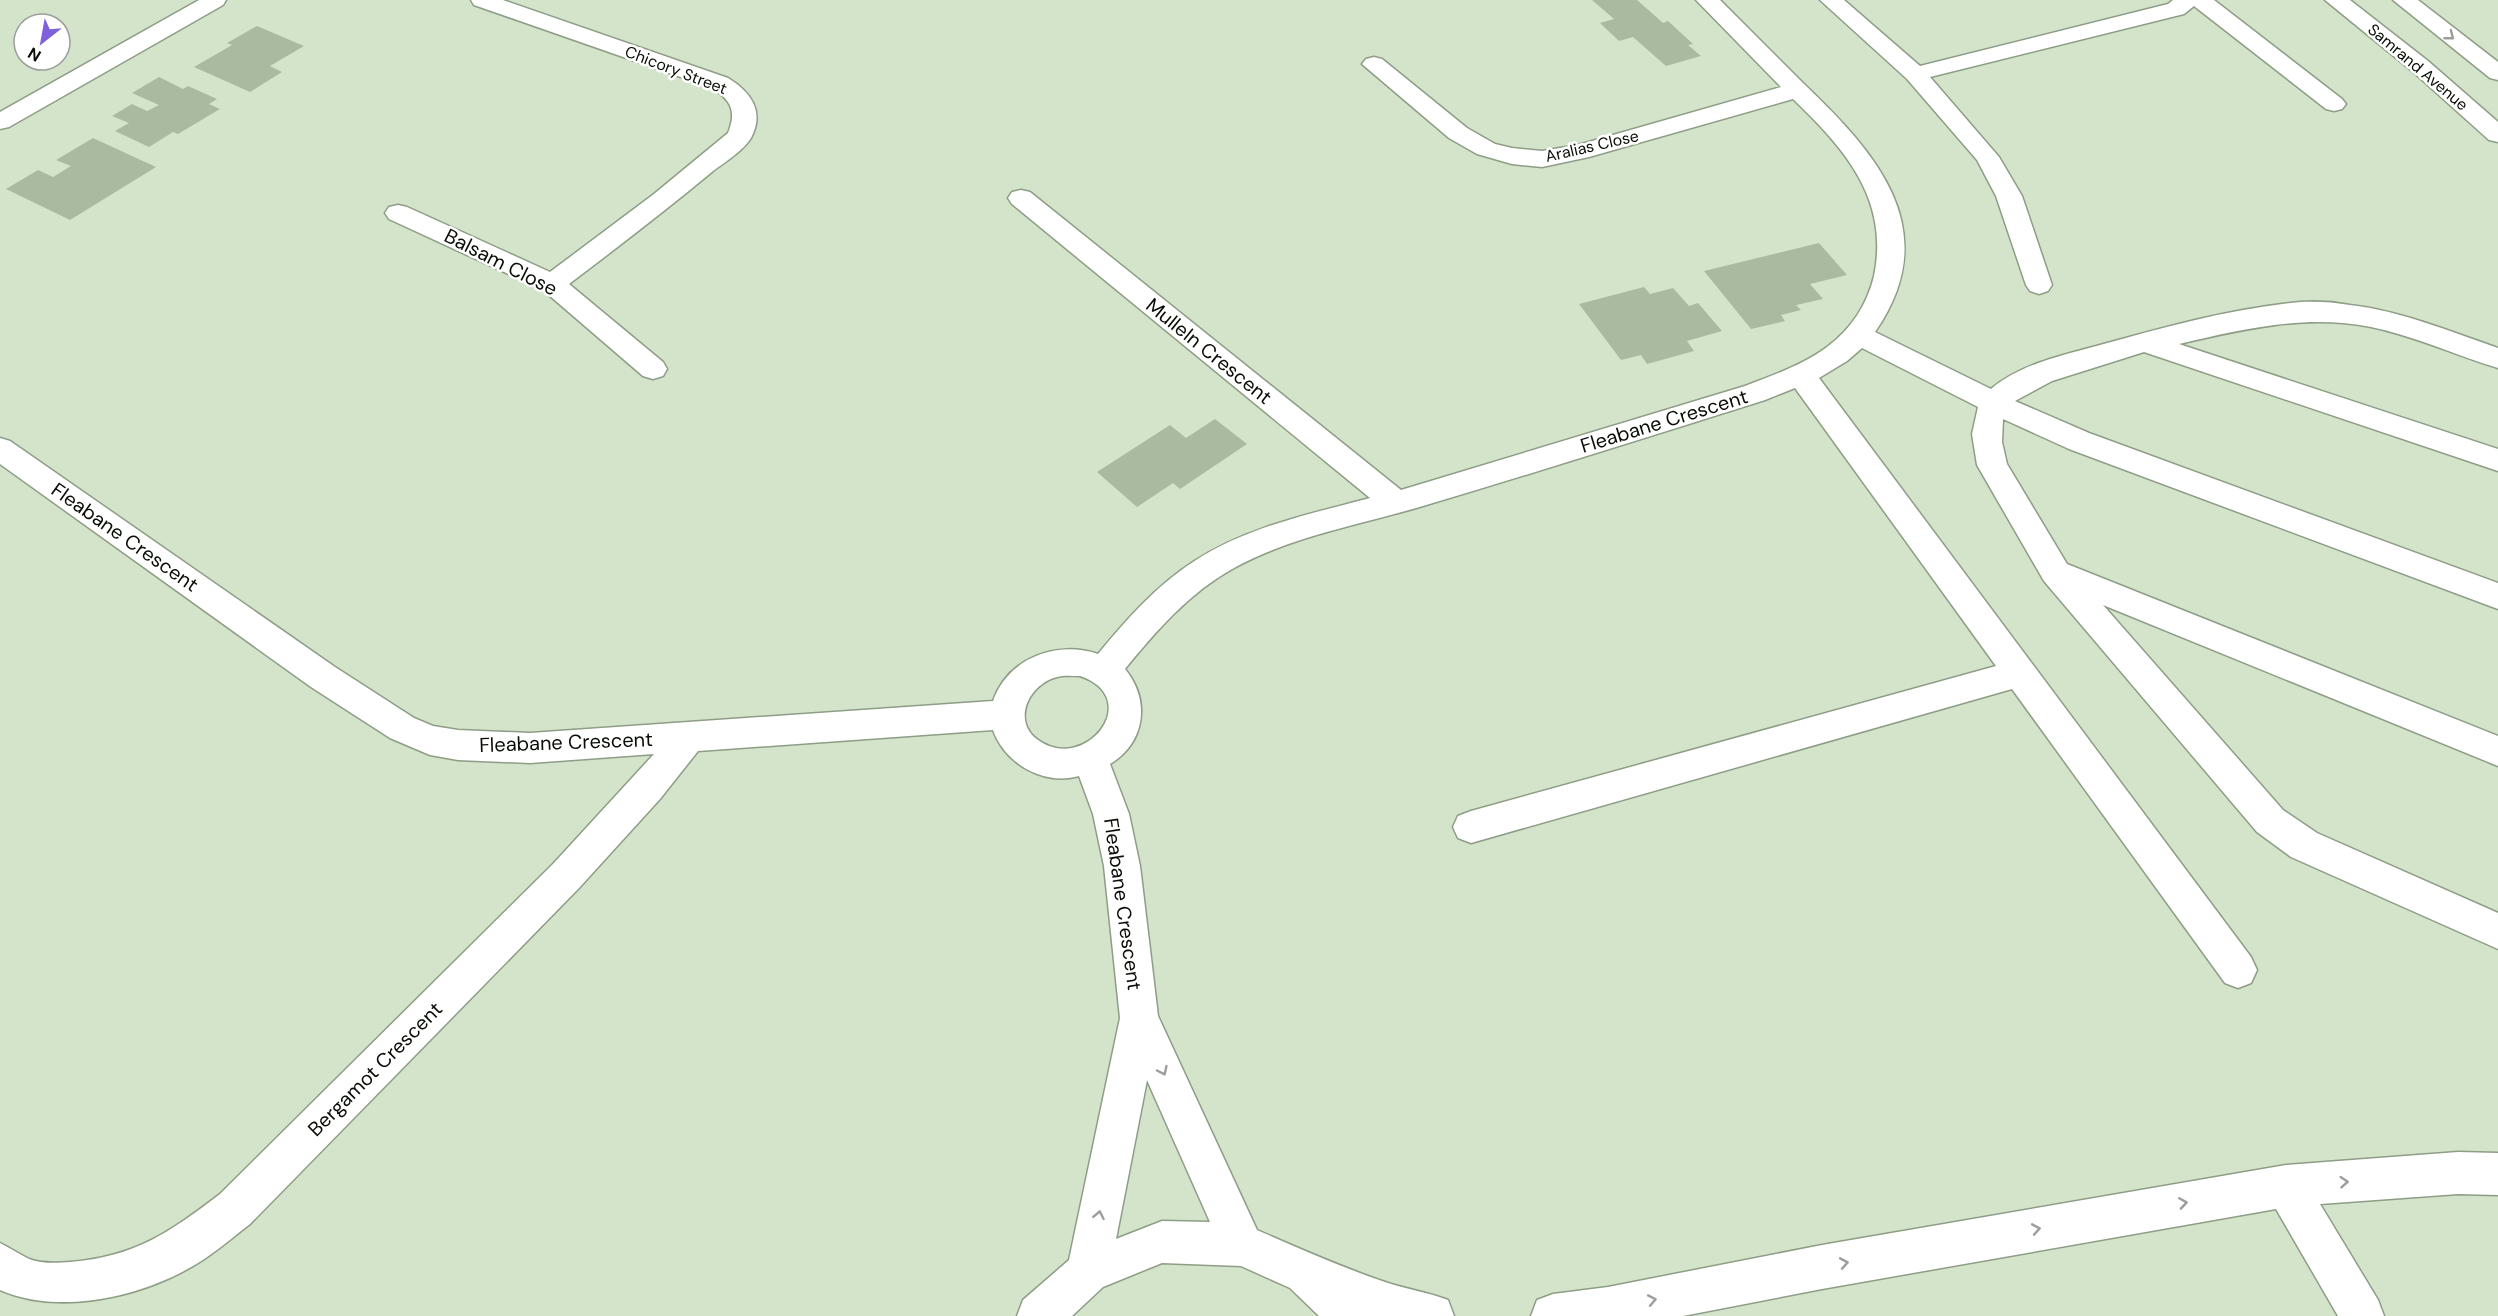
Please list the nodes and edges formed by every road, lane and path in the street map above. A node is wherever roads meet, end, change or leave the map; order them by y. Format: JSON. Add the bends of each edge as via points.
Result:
{"nodes":[{"id":1,"x":214,"y":0,"type":"edge"},
{"id":2,"x":482,"y":0,"type":"edge"},
{"id":3,"x":1707,"y":0,"type":"edge"},
{"id":4,"x":1831,"y":0,"type":"edge"},
{"id":5,"x":2187,"y":0,"type":"edge"},
{"id":6,"x":2200,"y":0,"type":"edge"},
{"id":7,"x":2336,"y":0,"type":"edge"},
{"id":8,"x":2404,"y":0,"type":"edge"},
{"id":9,"x":1374,"y":64,"type":"dead end"},
{"id":10,"x":2498,"y":73,"type":"edge"},
{"id":11,"x":1915,"y":74,"type":"junction"},
{"id":12,"x":1797,"y":90,"type":"junction"},
{"id":13,"x":2334,"y":104,"type":"dead end"},
{"id":14,"x":0,"y":122,"type":"edge"},
{"id":15,"x":2498,"y":135,"type":"edge"},
{"id":16,"x":1021,"y":198,"type":"dead end"},
{"id":17,"x":398,"y":213,"type":"dead end"},
{"id":18,"x":552,"y":284,"type":"junction"},
{"id":19,"x":2039,"y":285,"type":"dead end"},
{"id":20,"x":1859,"y":335,"type":"junction"},
{"id":21,"x":2144,"y":342,"type":"junction"},
{"id":22,"x":2498,"y":358,"type":"edge"},
{"id":23,"x":653,"y":369,"type":"dead end"},
{"id":24,"x":1801,"y":375,"type":"junction"},
{"id":25,"x":1994,"y":402,"type":"junction"},
{"id":26,"x":0,"y":449,"type":"edge"},
{"id":27,"x":2498,"y":460,"type":"edge"},
{"id":28,"x":1396,"y":503,"type":"junction"},
{"id":29,"x":2055,"y":572,"type":"junction"},
{"id":30,"x":2498,"y":596,"type":"edge"},
{"id":31,"x":1104,"y":670,"type":"junction"},
{"id":32,"x":2020,"y":673,"type":"junction"},
{"id":33,"x":1005,"y":715,"type":"junction"},
{"id":34,"x":689,"y":737,"type":"junction"},
{"id":35,"x":2498,"y":751,"type":"edge"},
{"id":36,"x":1090,"y":758,"type":"junction"},
{"id":37,"x":1471,"y":827,"type":"dead end"},
{"id":38,"x":2498,"y":931,"type":"edge"},
{"id":39,"x":2238,"y":970,"type":"dead end"},
{"id":40,"x":1139,"y":1018,"type":"junction"},
{"id":41,"x":2498,"y":1174,"type":"edge"},
{"id":42,"x":2286,"y":1186,"type":"junction"},
{"id":43,"x":1242,"y":1245,"type":"junction"},
{"id":44,"x":0,"y":1264,"type":"edge"},
{"id":45,"x":1088,"y":1272,"type":"junction"},
{"id":46,"x":1305,"y":1273,"type":"junction"},
{"id":47,"x":1039,"y":1316,"type":"edge"},
{"id":48,"x":1351,"y":1316,"type":"edge"},
{"id":49,"x":1432,"y":1316,"type":"edge"},
{"id":50,"x":1553,"y":1316,"type":"edge"},
{"id":51,"x":2362,"y":1316,"type":"edge"}],
"edges":[{"from":1,"to":14,"type":"street"},
{"from":2,"to":18,"type":"street","name":"Chicory Street","via":[[720,83],[737,93],[746,109],[739,137]]},
{"from":3,"to":12,"type":"street","name":"Fleabane Crescent"},
{"from":4,"to":11,"type":"street"},
{"from":5,"to":11,"type":"street","via":[[2176,9]]},
{"from":6,"to":13,"type":"street"},
{"from":7,"to":15,"type":"street","name":"Samrand Avenue","via":[[2420,66]]},
{"from":8,"to":10,"type":"street","one_way":true},
{"from":9,"to":12,"type":"street","name":"Aralias Close","via":[[1458,133],[1486,149],[1542,159],[1580,152]]},
{"from":11,"to":19,"type":"street","via":[[1999,174]]},
{"from":12,"to":20,"type":"street","name":"Fleabane Crescent","via":[[1848,141],[1883,199],[1891,236],[1890,270],[1880,303]]},
{"from":16,"to":28,"type":"street","name":"MulleIn Crescent"},
{"from":17,"to":18,"type":"street","name":"Balsam Close"},
{"from":18,"to":23,"type":"street","name":"Balsam Close"},
{"from":20,"to":24,"type":"street","name":"Fleabane Crescent","via":[[1837,354]]},
{"from":20,"to":25,"type":"street"},
{"from":21,"to":22,"type":"street","via":[[2291,312],[2328,312],[2388,321]]},
{"from":21,"to":25,"type":"street","via":[[2040,373],[2009,388]]},
{"from":21,"to":27,"type":"street"},
{"from":24,"to":28,"type":"street","name":"Fleabane Crescent","via":[[1755,393]]},
{"from":24,"to":32,"type":"street"},
{"from":25,"to":29,"type":"street","via":[[1986,446],[1992,465]]},
{"from":25,"to":30,"type":"street","via":[[2079,441]]},
{"from":26,"to":34,"type":"street","name":"Fleabane Crescent","via":[[369,707],[430,740],[530,748]]},
{"from":28,"to":31,"type":"street","name":"Fleabane Crescent","via":[[1292,531],[1221,560],[1181,589],[1138,629]]},
{"from":29,"to":35,"type":"street"},
{"from":29,"to":38,"type":"street","via":[[2270,821],[2304,845]]},
{"from":31,"to":33,"type":"street","via":[[1080,662],[1054,664],[1029,675],[1012,693]]},
{"from":31,"to":36,"type":"street","via":[[1121,687],[1127,709],[1122,732],[1105,751]]},
{"from":32,"to":37,"type":"street"},
{"from":32,"to":39,"type":"street"},
{"from":33,"to":34,"type":"street","name":"Fleabane Crescent"},
{"from":33,"to":36,"type":"street","via":[[1011,737],[1028,755],[1052,764]]},
{"from":34,"to":44,"type":"street","name":"Bergamot Crescent","via":[[591,850],[235,1209],[182,1248],[141,1268],[100,1280],[53,1285],[23,1279]]},
{"from":36,"to":40,"type":"street","name":"Fleabane Crescent","via":[[1111,814],[1122,866]]},
{"from":40,"to":43,"type":"street","name":"Fleabane Crescent","one_way":true},
{"from":45,"to":40,"type":"street","name":"Fleabane Crescent","one_way":true},
{"from":42,"to":41,"type":"street","one_way":true,"via":[[2458,1173]]},
{"from":50,"to":42,"type":"street","one_way":true},
{"from":42,"to":51,"type":"street"},
{"from":43,"to":45,"type":"street","via":[[1162,1242]]},
{"from":43,"to":46,"type":"street"},
{"from":45,"to":47,"type":"street"},
{"from":46,"to":48,"type":"street"},
{"from":46,"to":49,"type":"street","via":[[1388,1305]]}]}
